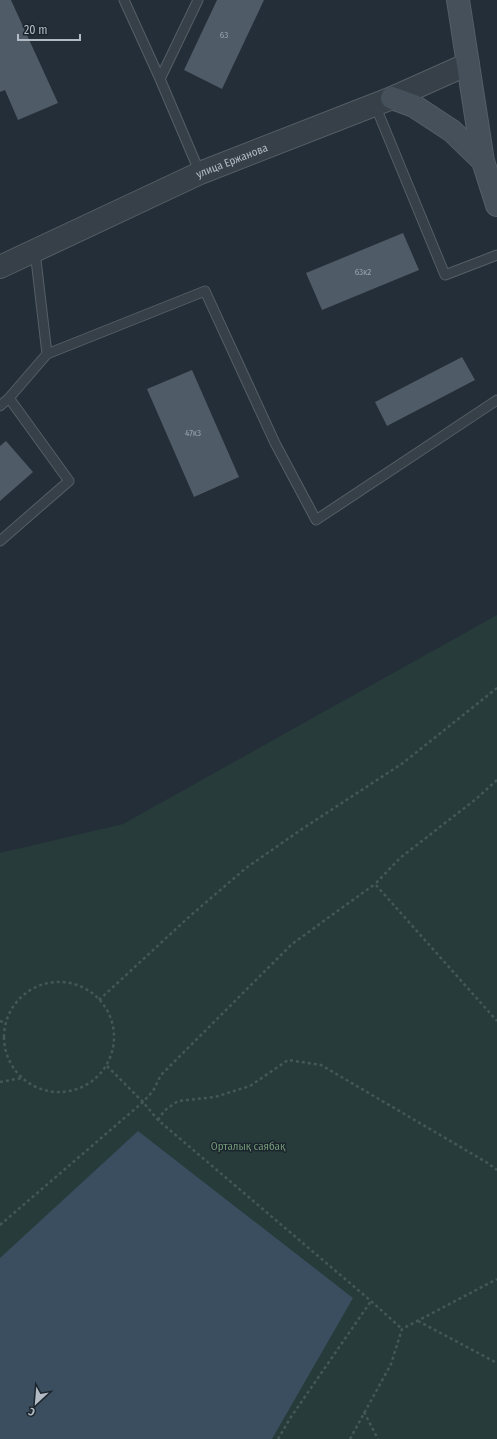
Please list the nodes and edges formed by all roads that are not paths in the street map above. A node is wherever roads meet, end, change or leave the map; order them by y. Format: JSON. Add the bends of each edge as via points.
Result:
{"nodes":[{"id":1,"x":124,"y":0,"type":"edge"},
{"id":2,"x":198,"y":0,"type":"edge"},
{"id":3,"x":458,"y":0,"type":"edge"},
{"id":4,"x":468,"y":64,"type":"junction"},
{"id":5,"x":160,"y":79,"type":"junction"},
{"id":6,"x":383,"y":100,"type":"junction"},
{"id":7,"x":483,"y":161,"type":"junction"},
{"id":8,"x":200,"y":173,"type":"junction"},
{"id":9,"x":497,"y":205,"type":"edge"},
{"id":10,"x":35,"y":251,"type":"junction"},
{"id":11,"x":497,"y":256,"type":"edge"},
{"id":12,"x":0,"y":267,"type":"edge"},
{"id":13,"x":47,"y":354,"type":"junction"},
{"id":14,"x":10,"y":398,"type":"junction"},
{"id":15,"x":497,"y":400,"type":"edge"},
{"id":16,"x":0,"y":406,"type":"edge"},
{"id":17,"x":0,"y":541,"type":"edge"}],
"edges":[{"from":1,"to":5,"type":"lane"},
{"from":2,"to":5,"type":"lane"},
{"from":3,"to":4,"type":"main road"},
{"from":4,"to":6,"type":"street","name":"улица Ержанова"},
{"from":4,"to":7,"type":"main road"},
{"from":5,"to":8,"type":"lane"},
{"from":6,"to":7,"type":"main road","via":[[414,106],[452,131]]},
{"from":6,"to":8,"type":"street","name":"улица Ержанова"},
{"from":6,"to":11,"type":"lane","via":[[445,275]]},
{"from":7,"to":9,"type":"main road"},
{"from":8,"to":10,"type":"street","name":"улица Ержанова"},
{"from":10,"to":12,"type":"street","name":"улица Ержанова"},
{"from":10,"to":13,"type":"lane"},
{"from":13,"to":14,"type":"lane"},
{"from":13,"to":15,"type":"lane","via":[[205,291],[275,443],[316,520]]},
{"from":14,"to":16,"type":"lane"},
{"from":14,"to":17,"type":"lane","via":[[69,481]]}]}
